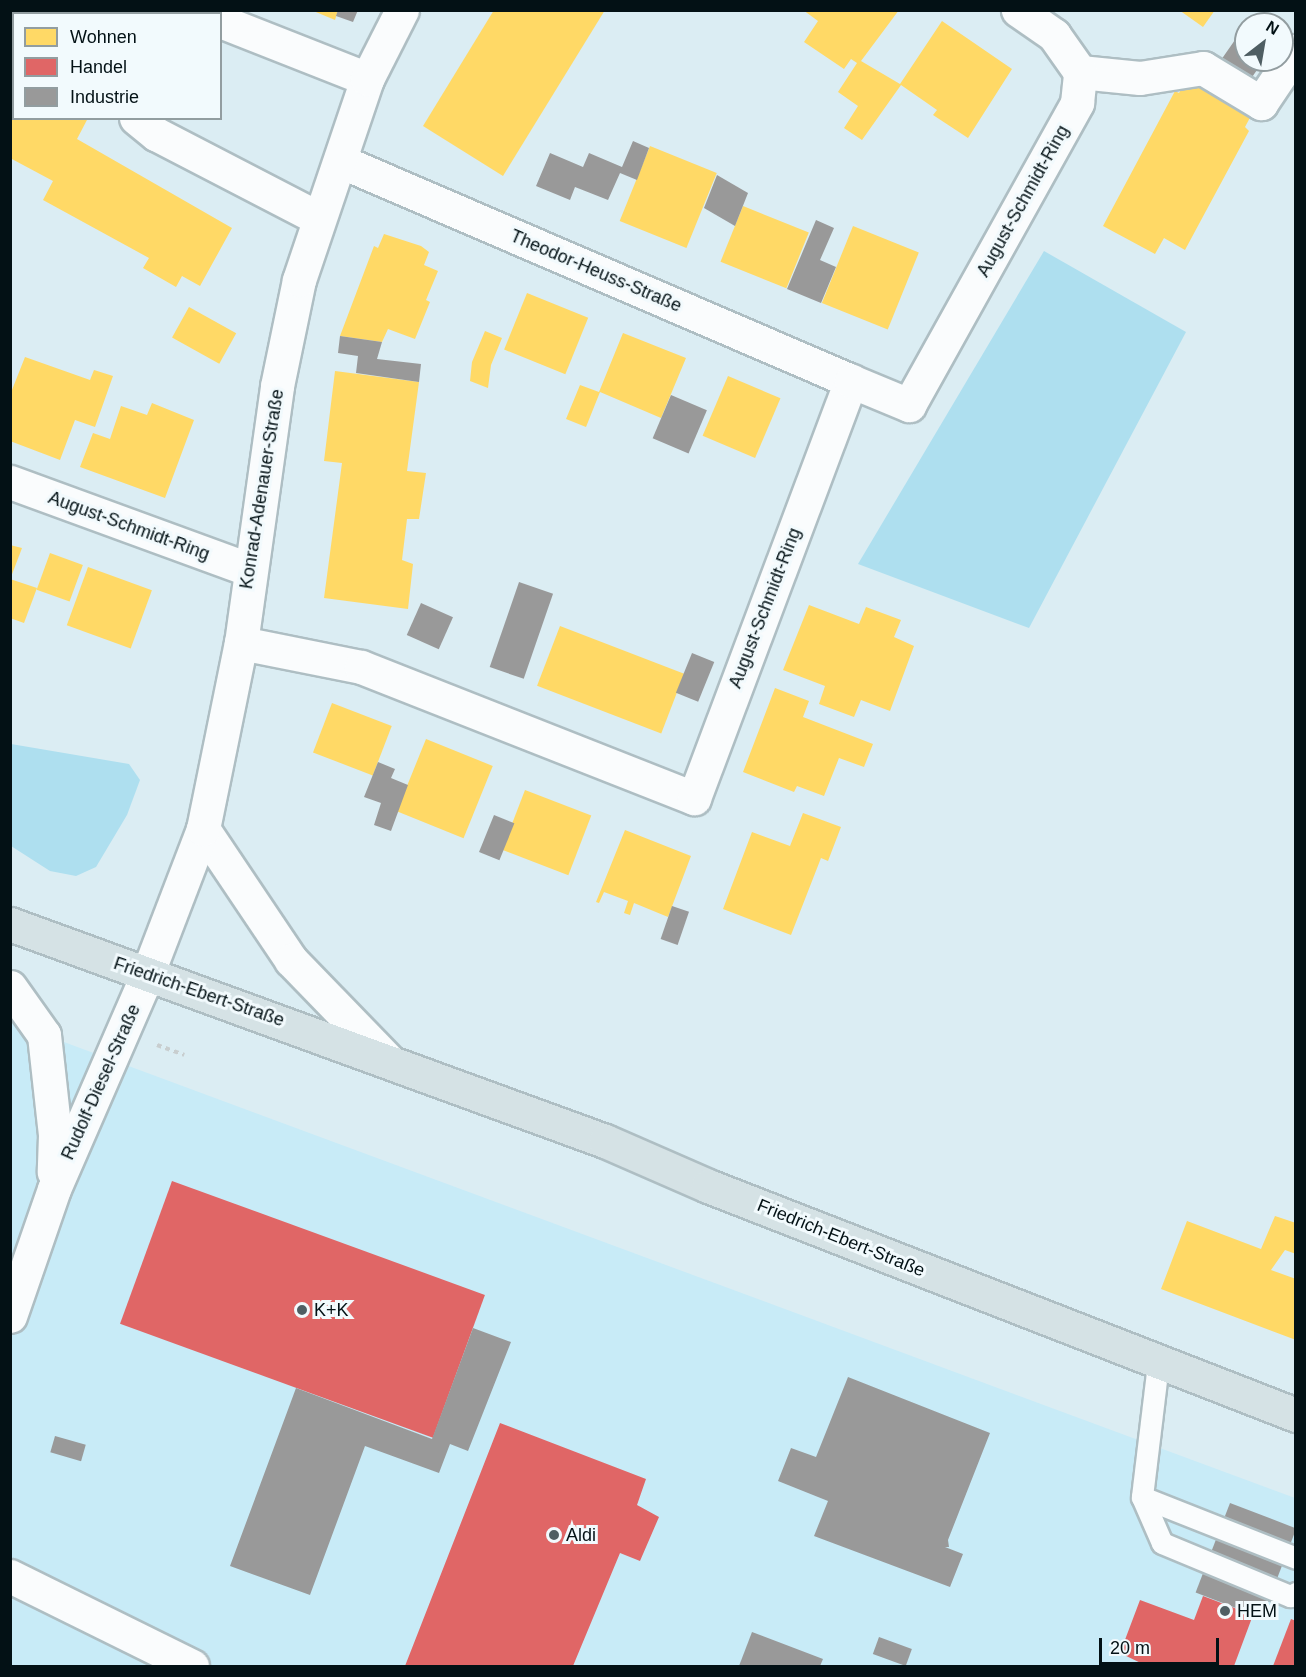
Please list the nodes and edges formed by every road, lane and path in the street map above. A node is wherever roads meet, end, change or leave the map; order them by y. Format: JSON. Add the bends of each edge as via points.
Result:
{"nodes":[{"id":1,"x":402,"y":10,"type":"edge"},
{"id":2,"x":1018,"y":10,"type":"edge"},
{"id":3,"x":222,"y":22,"type":"edge"},
{"id":4,"x":1296,"y":51,"type":"edge"},
{"id":5,"x":1080,"y":72,"type":"junction"},
{"id":6,"x":367,"y":79,"type":"junction"},
{"id":7,"x":138,"y":120,"type":"edge"},
{"id":8,"x":340,"y":161,"type":"junction"},
{"id":9,"x":318,"y":218,"type":"junction"},
{"id":10,"x":851,"y":381,"type":"junction"},
{"id":11,"x":10,"y":482,"type":"edge"},
{"id":12,"x":248,"y":569,"type":"junction"},
{"id":13,"x":241,"y":643,"type":"junction"},
{"id":14,"x":203,"y":830,"type":"junction"},
{"id":15,"x":10,"y":924,"type":"edge"},
{"id":16,"x":147,"y":975,"type":"junction"},
{"id":17,"x":10,"y":987,"type":"edge"},
{"id":18,"x":387,"y":1059,"type":"junction"},
{"id":19,"x":54,"y":1189,"type":"junction"},
{"id":20,"x":10,"y":1316,"type":"edge"},
{"id":21,"x":1158,"y":1364,"type":"junction"},
{"id":22,"x":1296,"y":1415,"type":"edge"},
{"id":23,"x":1142,"y":1497,"type":"junction"},
{"id":24,"x":1296,"y":1558,"type":"edge"},
{"id":25,"x":10,"y":1576,"type":"edge"},
{"id":26,"x":1296,"y":1593,"type":"edge"},
{"id":27,"x":192,"y":1666,"type":"edge"}],
"edges":[{"from":1,"to":6,"type":"street","name":"Konrad-Adenauer-Straße"},
{"from":2,"to":5,"type":"street","via":[[1054,35]]},
{"from":3,"to":6,"type":"street"},
{"from":4,"to":5,"type":"street","via":[[1261,103],[1203,68],[1140,78]]},
{"from":5,"to":10,"type":"street","name":"August-Schmidt-Ring","via":[[1077,103],[909,405]]},
{"from":6,"to":8,"type":"street","name":"Konrad-Adenauer-Straße"},
{"from":7,"to":9,"type":"street","via":[[156,134]]},
{"from":8,"to":9,"type":"street","name":"Konrad-Adenauer-Straße"},
{"from":8,"to":10,"type":"street","name":"Theodor-Heuss-Straße"},
{"from":9,"to":12,"type":"street","name":"Konrad-Adenauer-Straße","via":[[299,280],[277,386]]},
{"from":10,"to":13,"type":"street","name":"August-Schmidt-Ring","via":[[694,798],[361,667]]},
{"from":11,"to":12,"type":"street","name":"August-Schmidt-Ring"},
{"from":12,"to":13,"type":"street","name":"Konrad-Adenauer-Straße"},
{"from":13,"to":14,"type":"street","name":"Konrad-Adenauer-Straße"},
{"from":14,"to":16,"type":"street","name":"Konrad-Adenauer-Straße"},
{"from":14,"to":18,"type":"street","name":"Friedrich-Ebert-Straße","via":[[291,960]]},
{"from":15,"to":16,"type":"main road","name":"Friedrich-Ebert-Straße"},
{"from":16,"to":18,"type":"main road","name":"Friedrich-Ebert-Straße"},
{"from":16,"to":19,"type":"street","name":"Rudolf-Diesel-Straße"},
{"from":17,"to":19,"type":"street","name":"Rudolf-Diesel-Straße","via":[[44,1035],[55,1135]]},
{"from":18,"to":21,"type":"main road","name":"Friedrich-Ebert-Straße","via":[[605,1141],[708,1186]]},
{"from":19,"to":20,"type":"street","name":"Rudolf-Diesel-Straße"},
{"from":21,"to":22,"type":"main road","name":"Friedrich-Ebert-Straße"},
{"from":21,"to":23,"type":"lane"},
{"from":23,"to":24,"type":"lane"},
{"from":23,"to":26,"type":"lane","via":[[1162,1543],[1290,1596]]},
{"from":25,"to":27,"type":"street"}]}
